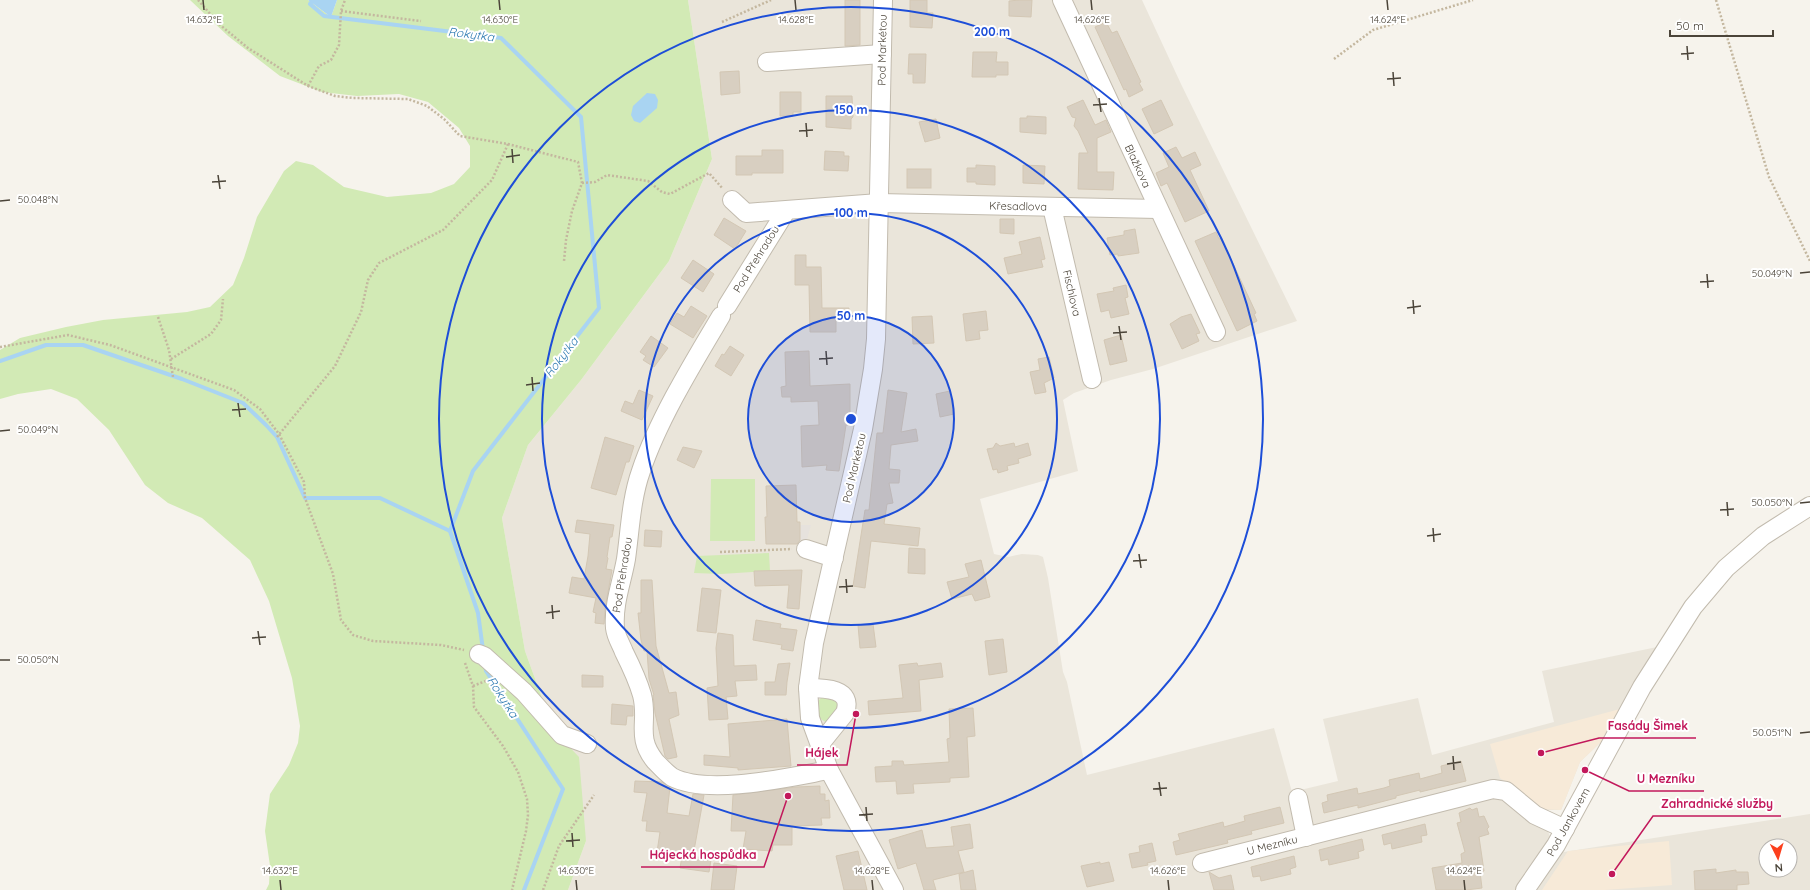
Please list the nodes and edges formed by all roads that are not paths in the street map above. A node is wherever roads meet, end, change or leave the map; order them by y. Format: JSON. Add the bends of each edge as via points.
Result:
{"nodes":[{"id":1,"x":883,"y":0,"type":"edge"},
{"id":2,"x":1062,"y":0,"type":"edge"},
{"id":3,"x":882,"y":54,"type":"junction"},
{"id":4,"x":767,"y":62,"type":"dead end"},
{"id":5,"x":732,"y":200,"type":"road end"},
{"id":6,"x":879,"y":203,"type":"junction"},
{"id":7,"x":1052,"y":207,"type":"junction"},
{"id":8,"x":1158,"y":209,"type":"junction"},
{"id":9,"x":786,"y":211,"type":"junction"},
{"id":10,"x":1216,"y":332,"type":"dead end"},
{"id":11,"x":1092,"y":379,"type":"dead end"},
{"id":12,"x":1810,"y":506,"type":"edge"},
{"id":13,"x":806,"y":548,"type":"road end"},
{"id":14,"x":834,"y":558,"type":"junction"},
{"id":15,"x":479,"y":654,"type":"dead end"},
{"id":16,"x":808,"y":688,"type":"junction"},
{"id":17,"x":586,"y":744,"type":"dead end"},
{"id":18,"x":820,"y":744,"type":"junction"},
{"id":19,"x":829,"y":770,"type":"junction"},
{"id":20,"x":1298,"y":798,"type":"dead end"},
{"id":21,"x":1565,"y":829,"type":"junction"},
{"id":22,"x":1306,"y":837,"type":"junction"},
{"id":23,"x":1202,"y":863,"type":"dead end"},
{"id":24,"x":894,"y":890,"type":"edge"},
{"id":25,"x":1525,"y":890,"type":"edge"}],
"edges":[{"from":1,"to":3,"type":"street","name":"Pod Markétou"},
{"from":2,"to":8,"type":"street","name":"Blažkova"},
{"from":3,"to":4,"type":"street"},
{"from":3,"to":6,"type":"street","name":"Pod Markétou"},
{"from":5,"to":9,"type":"street","name":"Křesadlova","via":[[746,213]]},
{"from":6,"to":7,"type":"street","name":"Křesadlova"},
{"from":6,"to":9,"type":"street","name":"Křesadlova"},
{"from":6,"to":14,"type":"street","name":"Pod Markétou","via":[[873,369],[863,429]]},
{"from":7,"to":8,"type":"street","name":"Křesadlova"},
{"from":7,"to":11,"type":"street","name":"Fischlova"},
{"from":8,"to":10,"type":"street","name":"Blažkova"},
{"from":9,"to":19,"type":"street","name":"Pod Přehradou","via":[[724,311],[656,434],[640,472],[626,560],[616,602],[615,627],[617,638],[642,696],[643,737],[648,752],[672,777],[696,783],[733,785]]},
{"from":12,"to":21,"type":"street","name":"Pod Jankovem","via":[[1763,536],[1726,568],[1693,607],[1642,687]]},
{"from":13,"to":14,"type":"street"},
{"from":14,"to":16,"type":"street","name":"Pod Markétou","via":[[814,643]]},
{"from":15,"to":17,"type":"street","via":[[524,692],[562,735]]},
{"from":16,"to":18,"type":"street","name":"Pod Markétou","via":[[810,718]]},
{"from":16,"to":18,"type":"street","via":[[829,688],[837,691],[846,701],[845,713]]},
{"from":18,"to":19,"type":"street","name":"Pod Markétou"},
{"from":19,"to":24,"type":"street","name":"Pod Markétou"},
{"from":20,"to":22,"type":"street"},
{"from":21,"to":22,"type":"street","name":"U Mezníku","via":[[1535,816],[1506,791],[1493,789]]},
{"from":21,"to":25,"type":"street","name":"Pod Jankovem"},
{"from":22,"to":23,"type":"street","name":"U Mezníku"}]}
